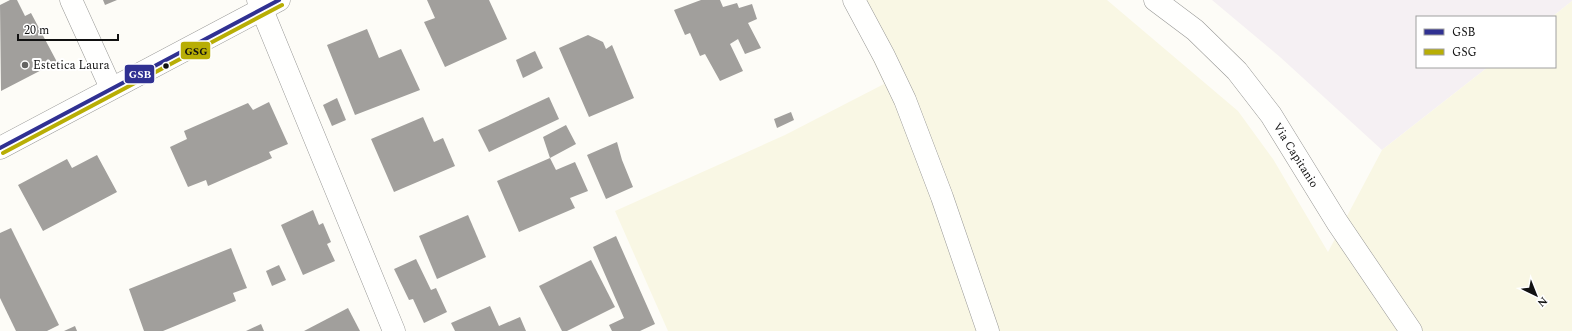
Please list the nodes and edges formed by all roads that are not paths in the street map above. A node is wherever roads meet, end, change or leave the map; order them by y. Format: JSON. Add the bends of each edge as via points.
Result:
{"nodes":[{"id":1,"x":71,"y":0,"type":"edge"},
{"id":2,"x":854,"y":0,"type":"edge"},
{"id":3,"x":1155,"y":0,"type":"edge"},
{"id":4,"x":266,"y":3,"type":"edge"},
{"id":5,"x":111,"y":88,"type":"junction"},
{"id":6,"x":0,"y":148,"type":"edge"},
{"id":7,"x":394,"y":331,"type":"edge"},
{"id":8,"x":988,"y":331,"type":"edge"},
{"id":9,"x":1411,"y":331,"type":"edge"}],
"edges":[{"from":1,"to":5,"type":"street"},
{"from":2,"to":8,"type":"street","via":[[905,100],[942,197]]},
{"from":3,"to":9,"type":"street","name":"Via Capitanio","via":[[1195,30],[1237,71],[1271,115]]},
{"from":4,"to":5,"type":"street"},
{"from":4,"to":7,"type":"street"},
{"from":5,"to":6,"type":"street"}]}
